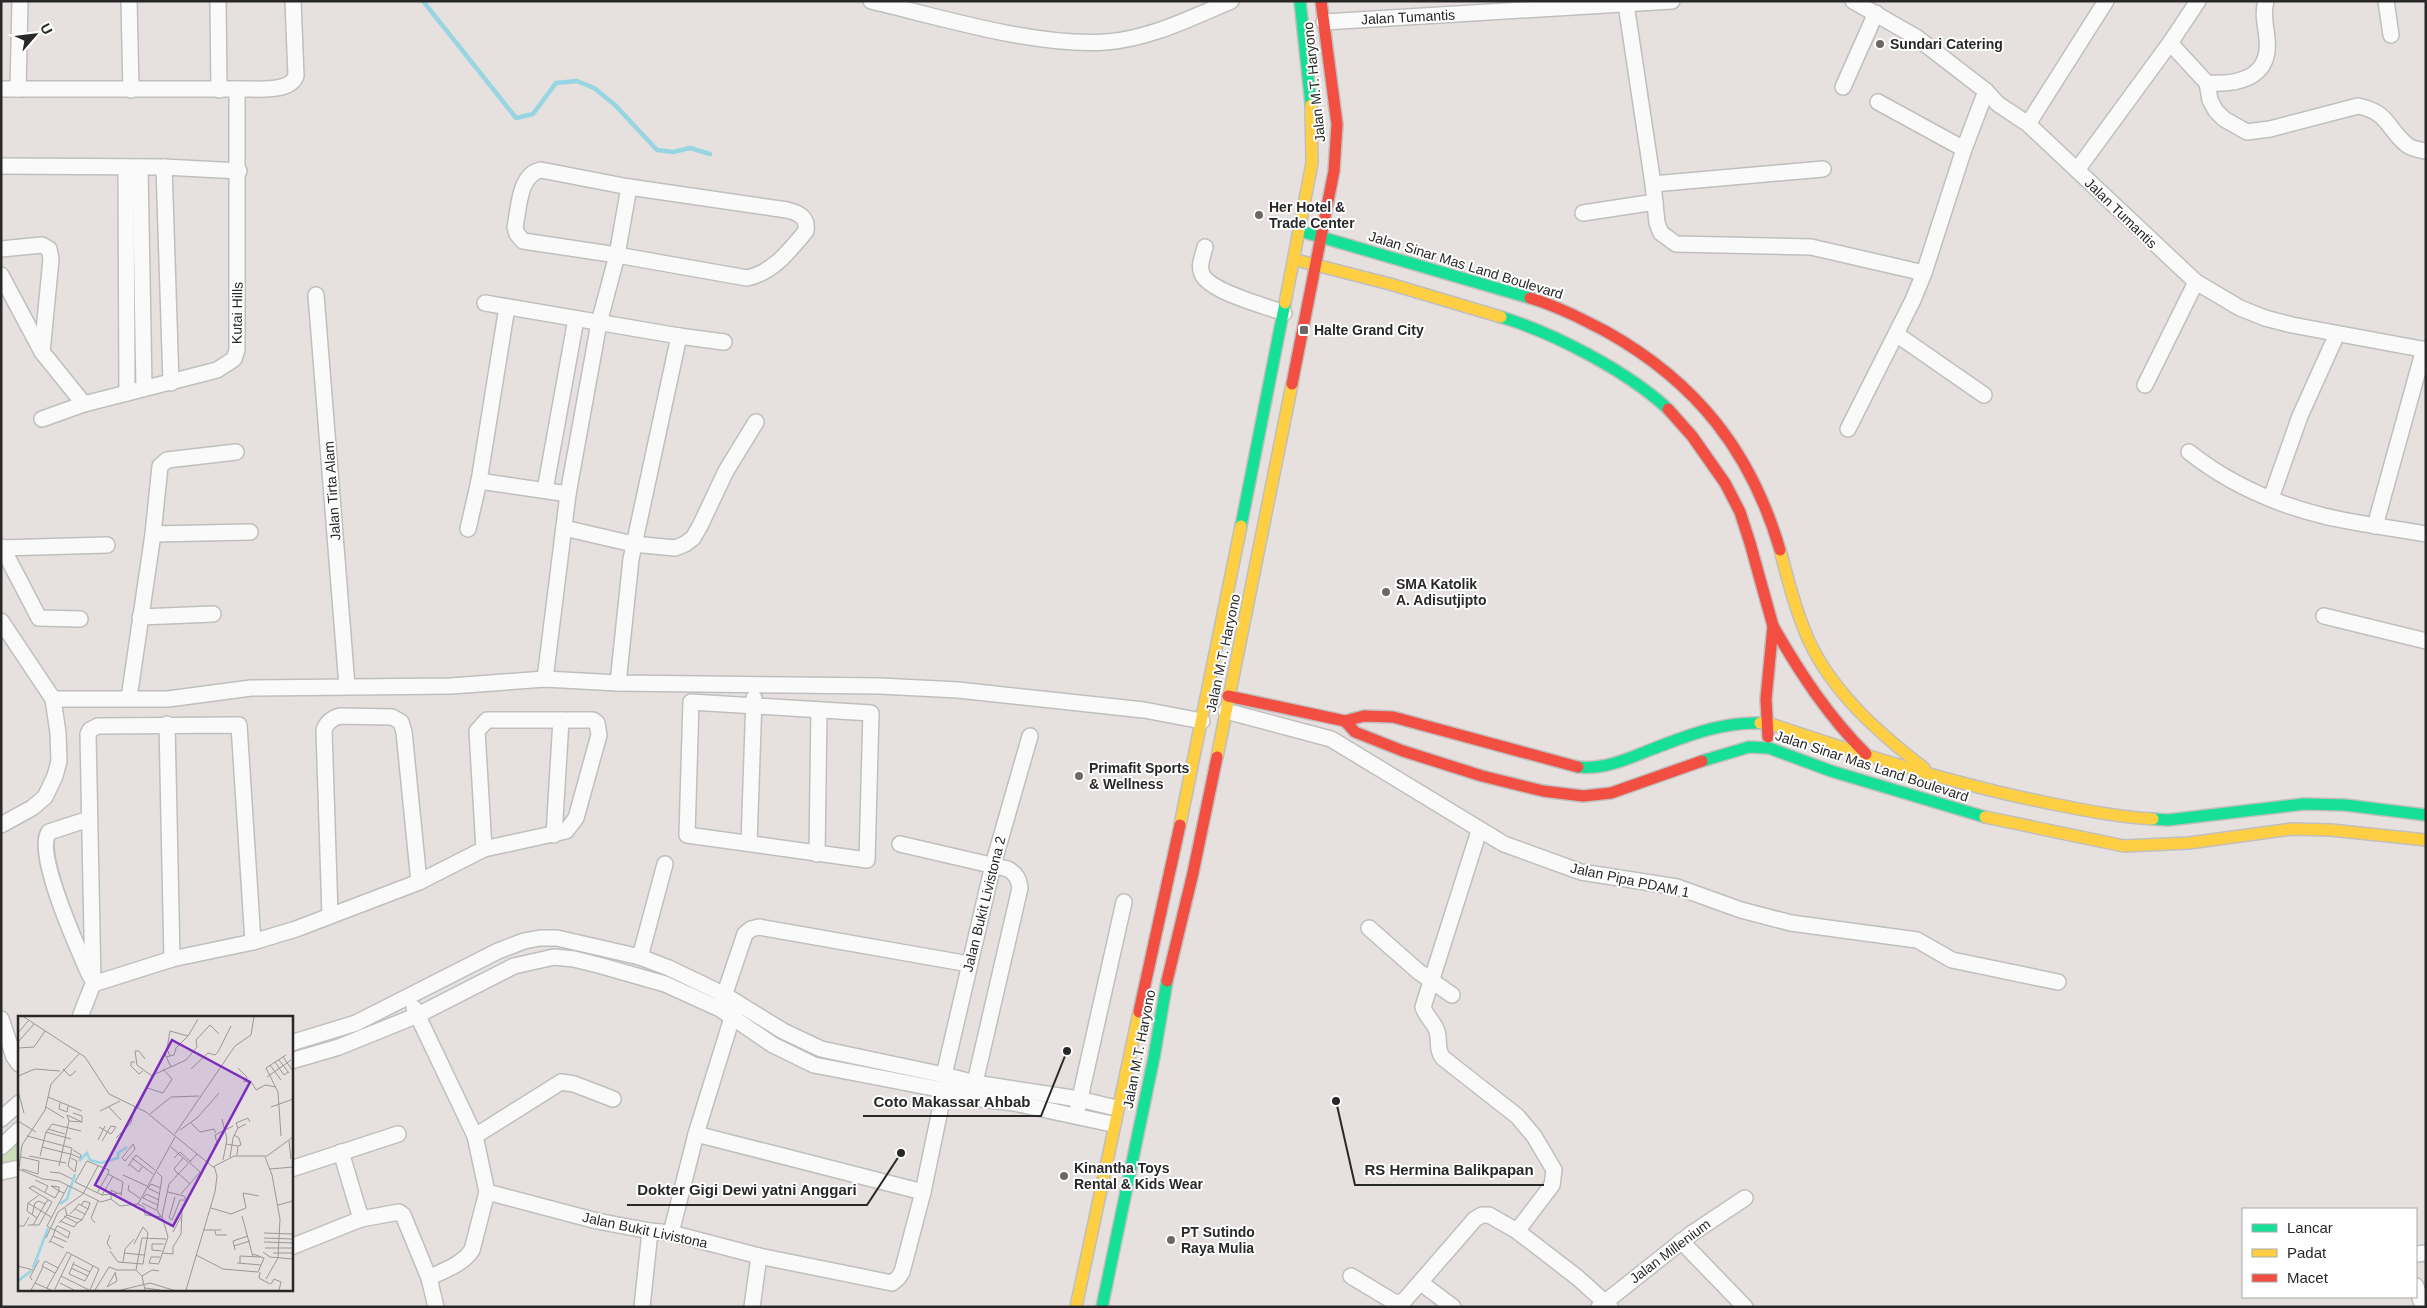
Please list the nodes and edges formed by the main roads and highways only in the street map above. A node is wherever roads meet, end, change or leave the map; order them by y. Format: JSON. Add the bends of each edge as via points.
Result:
{"nodes":[{"id":1,"x":1300,"y":1,"type":"edge"},
{"id":2,"x":1320,"y":1,"type":"edge"},
{"id":3,"x":1299,"y":232,"type":"junction"},
{"id":4,"x":1320,"y":236,"type":"junction"},
{"id":5,"x":1294,"y":259,"type":"junction"},
{"id":6,"x":1316,"y":266,"type":"junction"},
{"id":7,"x":1392,"y":271,"type":"junction"},
{"id":8,"x":1516,"y":307,"type":"junction"},
{"id":9,"x":1773,"y":626,"type":"junction"},
{"id":10,"x":1828,"y":672,"type":"junction"},
{"id":11,"x":1808,"y":686,"type":"junction"},
{"id":12,"x":1228,"y":696,"type":"junction"},
{"id":13,"x":1345,"y":721,"type":"junction"},
{"id":14,"x":1768,"y":723,"type":"junction"},
{"id":15,"x":1769,"y":748,"type":"junction"},
{"id":16,"x":1871,"y":758,"type":"junction"},
{"id":17,"x":1929,"y":772,"type":"junction"},
{"id":18,"x":1608,"y":780,"type":"junction"},
{"id":19,"x":1933,"y":802,"type":"junction"},
{"id":20,"x":2426,"y":815,"type":"edge"},
{"id":21,"x":2426,"y":840,"type":"edge"},
{"id":22,"x":1076,"y":1307,"type":"edge"},
{"id":23,"x":1102,"y":1307,"type":"edge"}],
"edges":[{"from":1,"to":3,"type":"main road","name":"Jalan M.T. Haryono","via":[[1310,82],[1313,144]]},
{"from":2,"to":4,"type":"main road","name":"Jalan M.T. Haryono","via":[[1336,132],[1334,171]]},
{"from":3,"to":4,"type":"main road","name":"Jalan Sinar Mas Land Boulevard"},
{"from":3,"to":5,"type":"main road","name":"Jalan M.T. Haryono"},
{"from":4,"to":6,"type":"main road","name":"Jalan M.T. Haryono"},
{"from":4,"to":7,"type":"main road","name":"Jalan Sinar Mas Land Boulevard"},
{"from":5,"to":6,"type":"main road","name":"Jalan Sinar Mas Land Boulevard"},
{"from":5,"to":22,"type":"main road","name":"Jalan M.T. Haryono","via":[[1202,721],[1112,1124]]},
{"from":6,"to":7,"type":"main road","name":"Jalan Sinar Mas Land Boulevard"},
{"from":6,"to":12,"type":"main road","name":"Jalan M.T. Haryono"},
{"from":7,"to":8,"type":"main road","name":"Jalan Sinar Mas Land Boulevard"},
{"from":7,"to":8,"type":"main road","name":"Jalan Sinar Mas Land Boulevard"},
{"from":8,"to":9,"type":"main road","name":"Jalan Sinar Mas Land Boulevard","via":[[1561,340],[1631,380],[1656,399],[1692,436],[1725,483],[1740,512]]},
{"from":8,"to":10,"type":"main road","name":"Jalan Sinar Mas Land Boulevard","via":[[1570,313],[1660,366],[1706,410],[1753,479],[1779,544],[1801,621]]},
{"from":9,"to":11,"type":"main road"},
{"from":9,"to":14,"type":"main road","name":"Jalan Sinar Mas Land Boulevard","via":[[1766,699]]},
{"from":10,"to":11,"type":"main road"},
{"from":10,"to":17,"type":"main road","name":"Jalan Sinar Mas Land Boulevard","via":[[1858,712]]},
{"from":11,"to":16,"type":"main road","via":[[1843,732]]},
{"from":12,"to":13,"type":"main road"},
{"from":12,"to":23,"type":"main road","name":"Jalan M.T. Haryono"},
{"from":13,"to":18,"type":"main road","name":"Jalan Sinar Mas Land Boulevard","via":[[1364,716],[1393,717],[1590,768]]},
{"from":13,"to":18,"type":"main road","name":"Jalan Sinar Mas Land Boulevard","via":[[1355,732],[1373,741],[1482,776],[1551,792],[1583,796]]},
{"from":14,"to":15,"type":"main road"},
{"from":14,"to":16,"type":"main road","name":"Jalan Sinar Mas Land Boulevard"},
{"from":14,"to":18,"type":"main road","name":"Jalan Sinar Mas Land Boulevard","via":[[1735,723],[1710,729]]},
{"from":15,"to":18,"type":"main road","name":"Jalan Sinar Mas Land Boulevard","via":[[1749,747]]},
{"from":15,"to":19,"type":"main road","name":"Jalan Sinar Mas Land Boulevard"},
{"from":16,"to":17,"type":"main road","name":"Jalan Sinar Mas Land Boulevard"},
{"from":16,"to":19,"type":"main road"},
{"from":17,"to":20,"type":"main road","name":"Jalan Sinar Mas Land Boulevard","via":[[2006,795],[2116,817],[2168,820],[2304,804],[2344,805]]},
{"from":19,"to":21,"type":"main road","name":"Jalan Sinar Mas Land Boulevard","via":[[1999,820],[2124,846],[2190,843],[2292,829]]}]}
